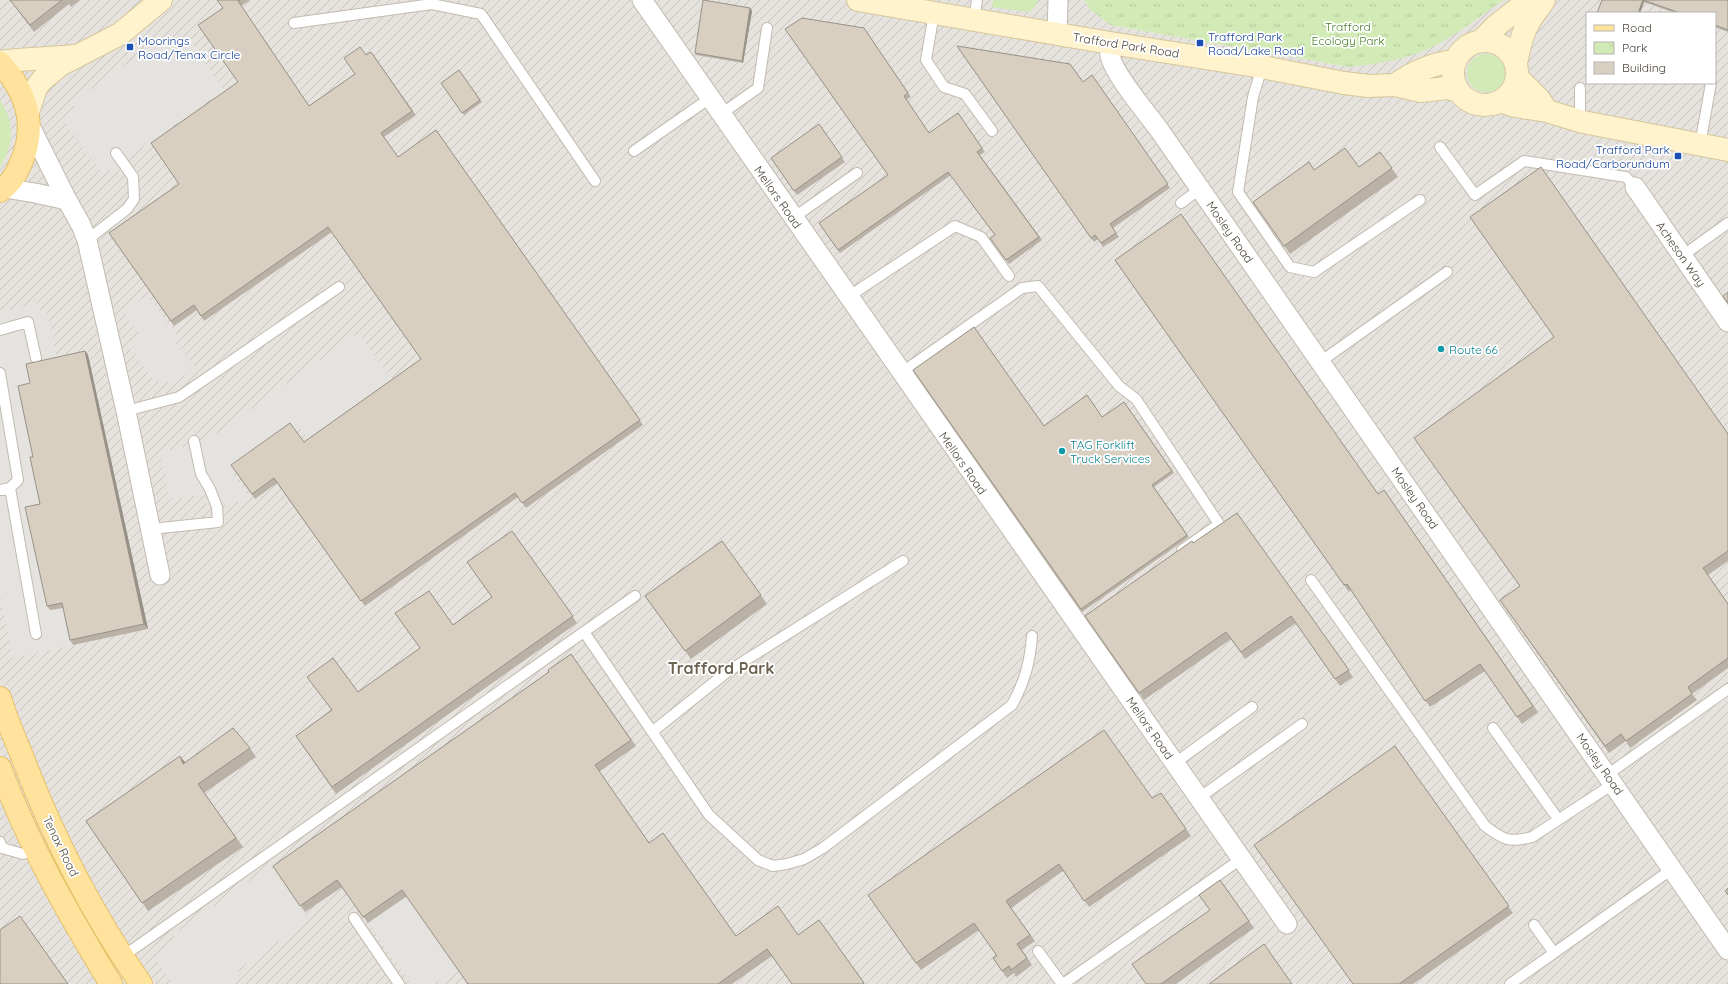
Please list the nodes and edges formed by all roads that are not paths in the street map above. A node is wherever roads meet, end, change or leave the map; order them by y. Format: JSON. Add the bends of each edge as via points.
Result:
{"nodes":[{"id":1,"x":161,"y":0,"type":"edge"},
{"id":2,"x":642,"y":0,"type":"edge"},
{"id":3,"x":858,"y":0,"type":"edge"},
{"id":4,"x":1058,"y":0,"type":"edge"},
{"id":5,"x":1529,"y":0,"type":"edge"},
{"id":6,"x":1544,"y":0,"type":"edge"},
{"id":7,"x":432,"y":1,"type":"edge"},
{"id":8,"x":975,"y":10,"type":"edge"},
{"id":9,"x":934,"y":13,"type":"junction"},
{"id":10,"x":294,"y":23,"type":"dead end"},
{"id":11,"x":767,"y":28,"type":"dead end"},
{"id":12,"x":1057,"y":34,"type":"junction"},
{"id":13,"x":1481,"y":41,"type":"junction"},
{"id":14,"x":1110,"y":43,"type":"junction"},
{"id":15,"x":78,"y":55,"type":"junction"},
{"id":16,"x":1456,"y":61,"type":"junction"},
{"id":17,"x":0,"y":62,"type":"edge"},
{"id":18,"x":1262,"y":67,"type":"junction"},
{"id":19,"x":1517,"y":70,"type":"junction"},
{"id":20,"x":1711,"y":84,"type":"edge"},
{"id":21,"x":1395,"y":85,"type":"junction"},
{"id":22,"x":1580,"y":88,"type":"dead end"},
{"id":23,"x":1458,"y":91,"type":"junction"},
{"id":24,"x":710,"y":98,"type":"junction"},
{"id":25,"x":1500,"y":101,"type":"junction"},
{"id":26,"x":1547,"y":111,"type":"junction"},
{"id":27,"x":721,"y":114,"type":"junction"},
{"id":28,"x":28,"y":118,"type":"junction"},
{"id":29,"x":1583,"y":122,"type":"junction"},
{"id":30,"x":992,"y":131,"type":"dead end"},
{"id":31,"x":1700,"y":145,"type":"junction"},
{"id":32,"x":1440,"y":146,"type":"dead end"},
{"id":33,"x":1728,"y":150,"type":"edge"},
{"id":34,"x":634,"y":151,"type":"dead end"},
{"id":35,"x":116,"y":153,"type":"dead end"},
{"id":36,"x":857,"y":173,"type":"dead end"},
{"id":37,"x":595,"y":181,"type":"dead end"},
{"id":38,"x":1635,"y":187,"type":"joint"},
{"id":39,"x":1200,"y":189,"type":"junction"},
{"id":40,"x":2,"y":191,"type":"edge"},
{"id":41,"x":67,"y":200,"type":"junction"},
{"id":42,"x":1420,"y":200,"type":"dead end"},
{"id":43,"x":1181,"y":203,"type":"dead end"},
{"id":44,"x":793,"y":218,"type":"junction"},
{"id":45,"x":1728,"y":223,"type":"edge"},
{"id":46,"x":87,"y":240,"type":"junction"},
{"id":47,"x":1682,"y":256,"type":"junction"},
{"id":48,"x":1446,"y":272,"type":"dead end"},
{"id":49,"x":1009,"y":276,"type":"dead end"},
{"id":50,"x":339,"y":287,"type":"dead end"},
{"id":51,"x":848,"y":297,"type":"junction"},
{"id":52,"x":1728,"y":322,"type":"edge"},
{"id":53,"x":0,"y":330,"type":"edge"},
{"id":54,"x":36,"y":358,"type":"dead end"},
{"id":55,"x":1320,"y":362,"type":"junction"},
{"id":56,"x":0,"y":373,"type":"edge"},
{"id":57,"x":901,"y":373,"type":"junction"},
{"id":58,"x":126,"y":411,"type":"junction"},
{"id":59,"x":194,"y":441,"type":"dead end"},
{"id":60,"x":5,"y":489,"type":"edge"},
{"id":61,"x":151,"y":529,"type":"junction"},
{"id":62,"x":1174,"y":555,"type":"edge"},
{"id":63,"x":903,"y":561,"type":"dead end"},
{"id":64,"x":160,"y":575,"type":"dead end"},
{"id":65,"x":1311,"y":580,"type":"dead end"},
{"id":66,"x":635,"y":596,"type":"dead end"},
{"id":67,"x":584,"y":632,"type":"junction"},
{"id":68,"x":36,"y":634,"type":"dead end"},
{"id":69,"x":1032,"y":636,"type":"dead end"},
{"id":70,"x":1728,"y":689,"type":"edge"},
{"id":71,"x":0,"y":698,"type":"edge"},
{"id":72,"x":1252,"y":707,"type":"dead end"},
{"id":73,"x":1302,"y":724,"type":"dead end"},
{"id":74,"x":1493,"y":728,"type":"dead end"},
{"id":75,"x":652,"y":732,"type":"junction"},
{"id":76,"x":1175,"y":763,"type":"junction"},
{"id":77,"x":0,"y":768,"type":"edge"},
{"id":78,"x":1610,"y":780,"type":"junction"},
{"id":79,"x":4,"y":796,"type":"edge"},
{"id":80,"x":1199,"y":798,"type":"junction"},
{"id":81,"x":1558,"y":819,"type":"junction"},
{"id":82,"x":0,"y":842,"type":"edge"},
{"id":83,"x":36,"y":852,"type":"junction"},
{"id":84,"x":1241,"y":859,"type":"junction"},
{"id":85,"x":1672,"y":870,"type":"junction"},
{"id":86,"x":354,"y":918,"type":"edge"},
{"id":87,"x":1287,"y":924,"type":"dead end"},
{"id":88,"x":1534,"y":925,"type":"dead end"},
{"id":89,"x":1728,"y":950,"type":"edge"},
{"id":90,"x":1038,"y":951,"type":"dead end"},
{"id":91,"x":1554,"y":953,"type":"junction"},
{"id":92,"x":122,"y":957,"type":"junction"},
{"id":93,"x":111,"y":984,"type":"edge"},
{"id":94,"x":141,"y":984,"type":"edge"},
{"id":95,"x":399,"y":984,"type":"edge"},
{"id":96,"x":1062,"y":984,"type":"edge"},
{"id":97,"x":1510,"y":984,"type":"edge"}],
"edges":[{"from":1,"to":15,"type":"street","via":[[120,34]]},
{"from":2,"to":24,"type":"street","name":"Mellors Road"},
{"from":3,"to":9,"type":"street","name":"Trafford Park Road"},
{"from":4,"to":12,"type":"street"},
{"from":5,"to":13,"type":"street"},
{"from":6,"to":19,"type":"street","via":[[1528,24],[1520,44]]},
{"from":7,"to":10,"type":"lane"},
{"from":7,"to":37,"type":"lane","via":[[481,14]]},
{"from":8,"to":9,"type":"street","name":"Trafford Park Road"},
{"from":8,"to":12,"type":"street","name":"Trafford Park Road"},
{"from":9,"to":30,"type":"lane","via":[[926,60],[944,87],[965,94]]},
{"from":11,"to":27,"type":"lane","via":[[758,88]]},
{"from":12,"to":14,"type":"street","name":"Trafford Park Road"},
{"from":13,"to":16,"type":"street","via":[[1466,48]]},
{"from":13,"to":19,"type":"street","via":[[1502,46],[1510,53]]},
{"from":14,"to":18,"type":"street","name":"Trafford Park Road"},
{"from":14,"to":39,"type":"street","name":"Mosley Road","via":[[1110,55],[1114,65]]},
{"from":15,"to":17,"type":"street","via":[[22,58]]},
{"from":15,"to":28,"type":"street","via":[[60,65],[42,80],[36,88]]},
{"from":16,"to":21,"type":"street","via":[[1442,62],[1410,75]]},
{"from":16,"to":23,"type":"street","via":[[1453,71]]},
{"from":17,"to":28,"type":"main road","via":[[22,93]]},
{"from":18,"to":21,"type":"street","name":"Trafford Park Road","via":[[1344,83],[1369,86]]},
{"from":18,"to":42,"type":"lane","via":[[1253,97],[1238,192],[1290,267],[1314,272]]},
{"from":19,"to":25,"type":"street","via":[[1514,88]]},
{"from":19,"to":26,"type":"street"},
{"from":20,"to":31,"type":"lane"},
{"from":21,"to":23,"type":"street","name":"Trafford Park Road","via":[[1421,91],[1447,88]]},
{"from":22,"to":29,"type":"lane","via":[[1580,111]]},
{"from":23,"to":25,"type":"street","via":[[1473,103],[1482,105]]},
{"from":24,"to":27,"type":"street","name":"Mellors Road"},
{"from":24,"to":34,"type":"lane"},
{"from":25,"to":26,"type":"street"},
{"from":26,"to":29,"type":"street"},
{"from":27,"to":44,"type":"street","name":"Mellors Road"},
{"from":28,"to":40,"type":"main road","via":[[29,137],[25,154],[16,173]]},
{"from":28,"to":41,"type":"street"},
{"from":29,"to":31,"type":"street"},
{"from":31,"to":33,"type":"street"},
{"from":32,"to":38,"type":"lane","via":[[1475,195],[1524,160],[1626,177]]},
{"from":35,"to":46,"type":"lane","via":[[133,178],[134,199],[127,209]]},
{"from":36,"to":44,"type":"lane"},
{"from":38,"to":47,"type":"street","name":"Acheson Way"},
{"from":39,"to":43,"type":"lane"},
{"from":39,"to":55,"type":"street","name":"Mosley Road"},
{"from":40,"to":41,"type":"street","via":[[35,192]]},
{"from":41,"to":46,"type":"street","via":[[76,213]]},
{"from":44,"to":51,"type":"street","name":"Mellors Road"},
{"from":45,"to":47,"type":"lane"},
{"from":46,"to":58,"type":"street"},
{"from":47,"to":52,"type":"street","name":"Acheson Way"},
{"from":48,"to":55,"type":"lane"},
{"from":49,"to":51,"type":"lane","via":[[981,237],[955,226]]},
{"from":50,"to":58,"type":"lane","via":[[178,397]]},
{"from":51,"to":57,"type":"street","name":"Mellors Road"},
{"from":53,"to":54,"type":"lane","via":[[28,322]]},
{"from":55,"to":78,"type":"street","name":"Mosley Road"},
{"from":56,"to":60,"type":"lane","via":[[18,480]]},
{"from":57,"to":62,"type":"lane","via":[[1022,288],[1038,286],[1119,386],[1136,399],[1219,524]]},
{"from":57,"to":76,"type":"street","name":"Mellors Road","via":[[1080,621]]},
{"from":58,"to":61,"type":"street"},
{"from":59,"to":61,"type":"lane","via":[[201,474],[218,507],[218,522]]},
{"from":60,"to":68,"type":"lane"},
{"from":61,"to":64,"type":"street"},
{"from":63,"to":75,"type":"lane","via":[[727,672]]},
{"from":65,"to":81,"type":"lane","via":[[1485,826],[1501,838],[1517,841],[1532,837]]},
{"from":66,"to":67,"type":"lane"},
{"from":67,"to":75,"type":"lane"},
{"from":67,"to":92,"type":"lane"},
{"from":69,"to":75,"type":"lane","via":[[1030,662],[1012,705],[823,848],[804,859],[787,864],[773,866],[758,860],[709,814]]},
{"from":70,"to":78,"type":"lane"},
{"from":71,"to":92,"type":"main road","name":"Tenax Road","via":[[40,803],[71,867]]},
{"from":72,"to":76,"type":"lane"},
{"from":73,"to":80,"type":"lane"},
{"from":74,"to":81,"type":"lane"},
{"from":76,"to":80,"type":"street","name":"Mellors Road"},
{"from":77,"to":79,"type":"main road","name":"Tenax Road"},
{"from":78,"to":81,"type":"lane","via":[[1588,802]]},
{"from":78,"to":85,"type":"street","name":"Mosley Road"},
{"from":79,"to":83,"type":"main road","name":"Tenax Road"},
{"from":80,"to":84,"type":"street","name":"Mellors Road"},
{"from":82,"to":83,"type":"lane","via":[[2,848],[23,854]]},
{"from":83,"to":93,"type":"main road","name":"Tenax Road","via":[[79,933]]},
{"from":84,"to":87,"type":"street","name":"Mellors Road"},
{"from":84,"to":96,"type":"lane"},
{"from":85,"to":89,"type":"street","name":"Mosley Road"},
{"from":85,"to":91,"type":"lane"},
{"from":86,"to":95,"type":"lane"},
{"from":88,"to":91,"type":"lane"},
{"from":90,"to":96,"type":"lane"},
{"from":91,"to":97,"type":"lane"},
{"from":92,"to":94,"type":"main road","name":"Tenax Road"}]}
